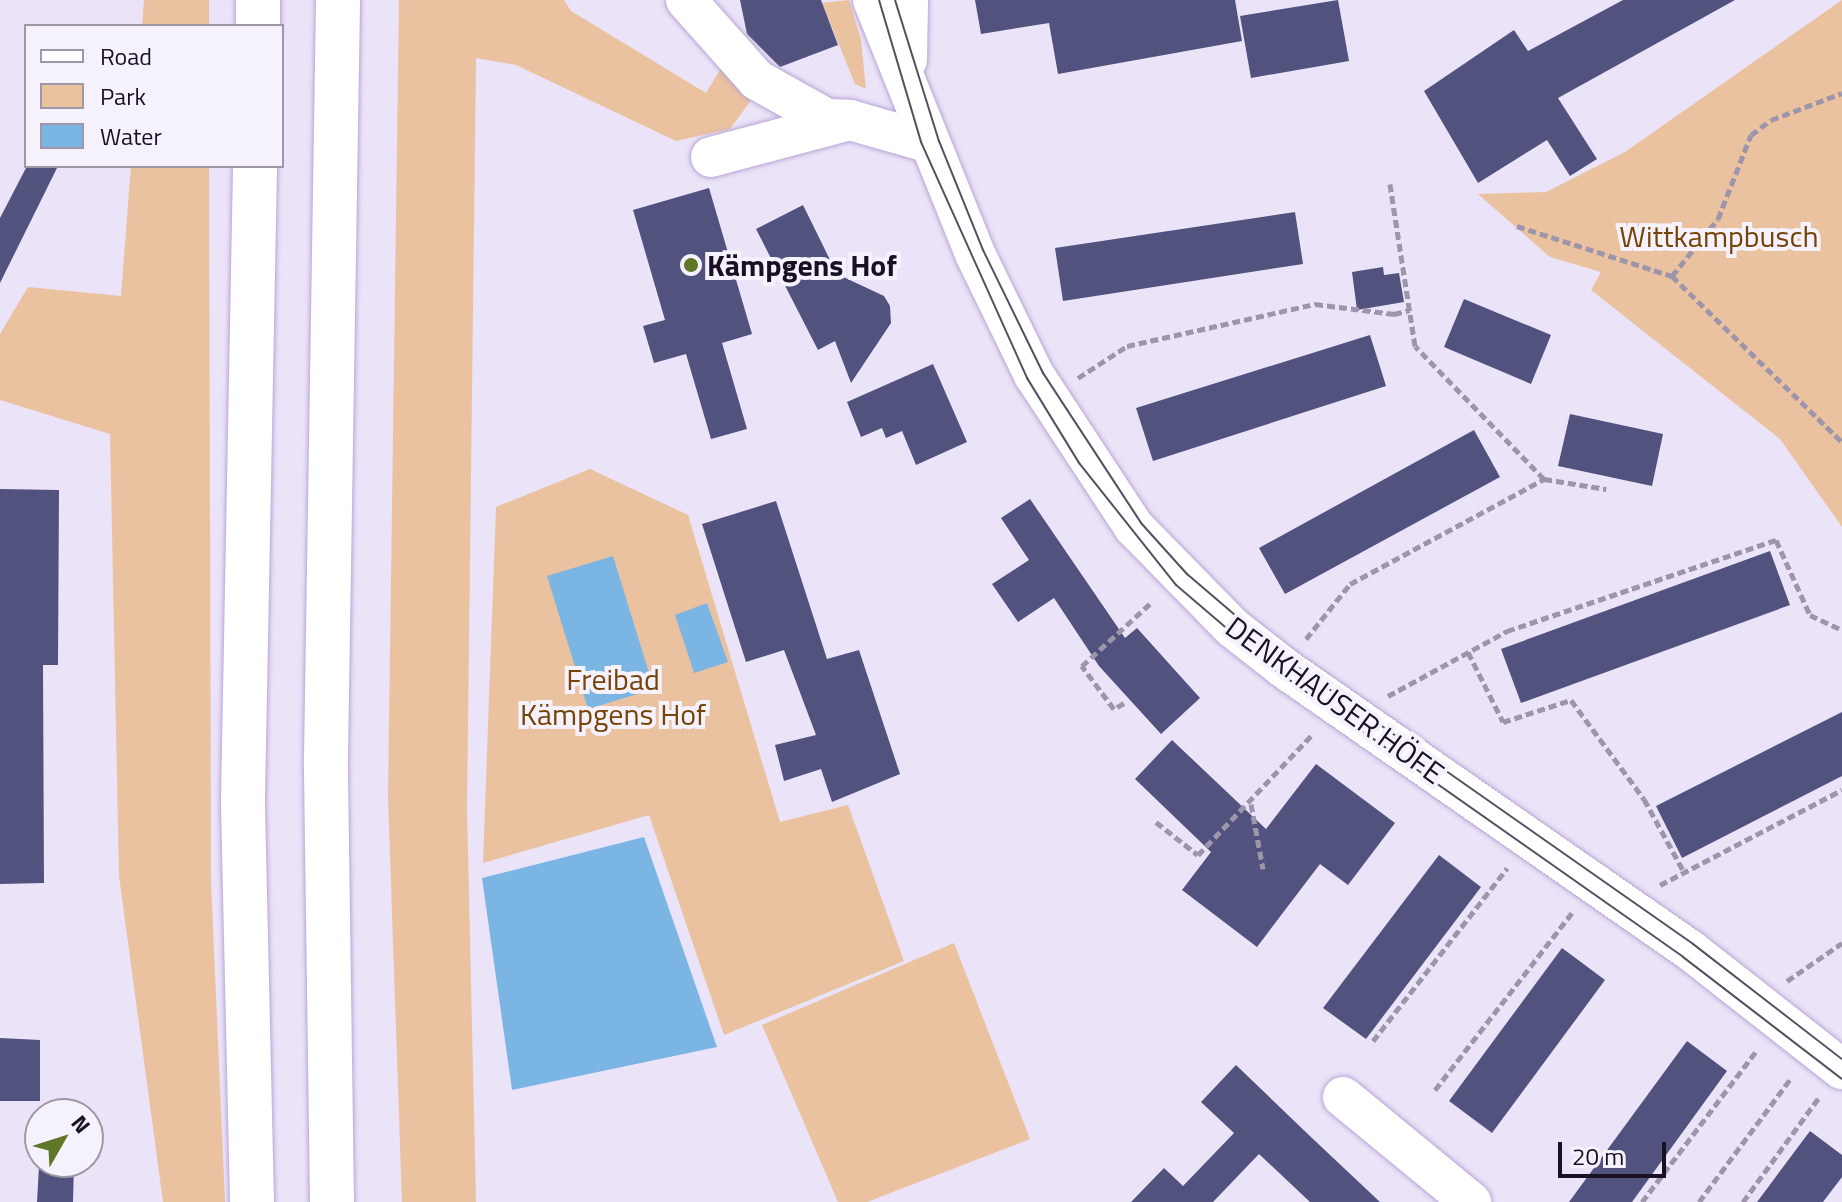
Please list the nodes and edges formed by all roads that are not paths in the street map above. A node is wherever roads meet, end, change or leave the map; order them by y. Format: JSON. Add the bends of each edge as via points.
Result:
{"nodes":[{"id":1,"x":258,"y":0,"type":"edge"},
{"id":2,"x":338,"y":0,"type":"edge"},
{"id":3,"x":686,"y":0,"type":"edge"},
{"id":4,"x":873,"y":0,"type":"edge"},
{"id":5,"x":908,"y":0,"type":"edge"},
{"id":6,"x":258,"y":24,"type":"edge"},
{"id":7,"x":909,"y":76,"type":"junction"},
{"id":8,"x":850,"y":120,"type":"junction"},
{"id":9,"x":930,"y":143,"type":"junction"},
{"id":10,"x":711,"y":157,"type":"dead end"},
{"id":11,"x":255,"y":168,"type":"edge"},
{"id":12,"x":1831,"y":1082,"type":"edge"},
{"id":13,"x":1343,"y":1097,"type":"dead end"},
{"id":14,"x":252,"y":1202,"type":"edge"},
{"id":15,"x":332,"y":1202,"type":"edge"},
{"id":16,"x":1471,"y":1202,"type":"edge"}],
"edges":[{"from":1,"to":6,"type":"highway"},
{"from":2,"to":15,"type":"highway","via":[[326,757]]},
{"from":3,"to":8,"type":"street","via":[[757,80],[827,119]]},
{"from":4,"to":7,"type":"street","name":"DENKHAUSER HÖFE"},
{"from":5,"to":7,"type":"street","name":"DENKHAUSER HÖFE"},
{"from":7,"to":9,"type":"street","name":"DENKHAUSER HÖFE"},
{"from":8,"to":9,"type":"street"},
{"from":8,"to":10,"type":"street"},
{"from":9,"to":12,"type":"street","name":"DENKHAUSER HÖFE","via":[[976,256],[1048,398],[1134,527],[1233,628],[1756,1001]]},
{"from":11,"to":14,"type":"highway","via":[[243,798]]},
{"from":13,"to":16,"type":"street"}]}
